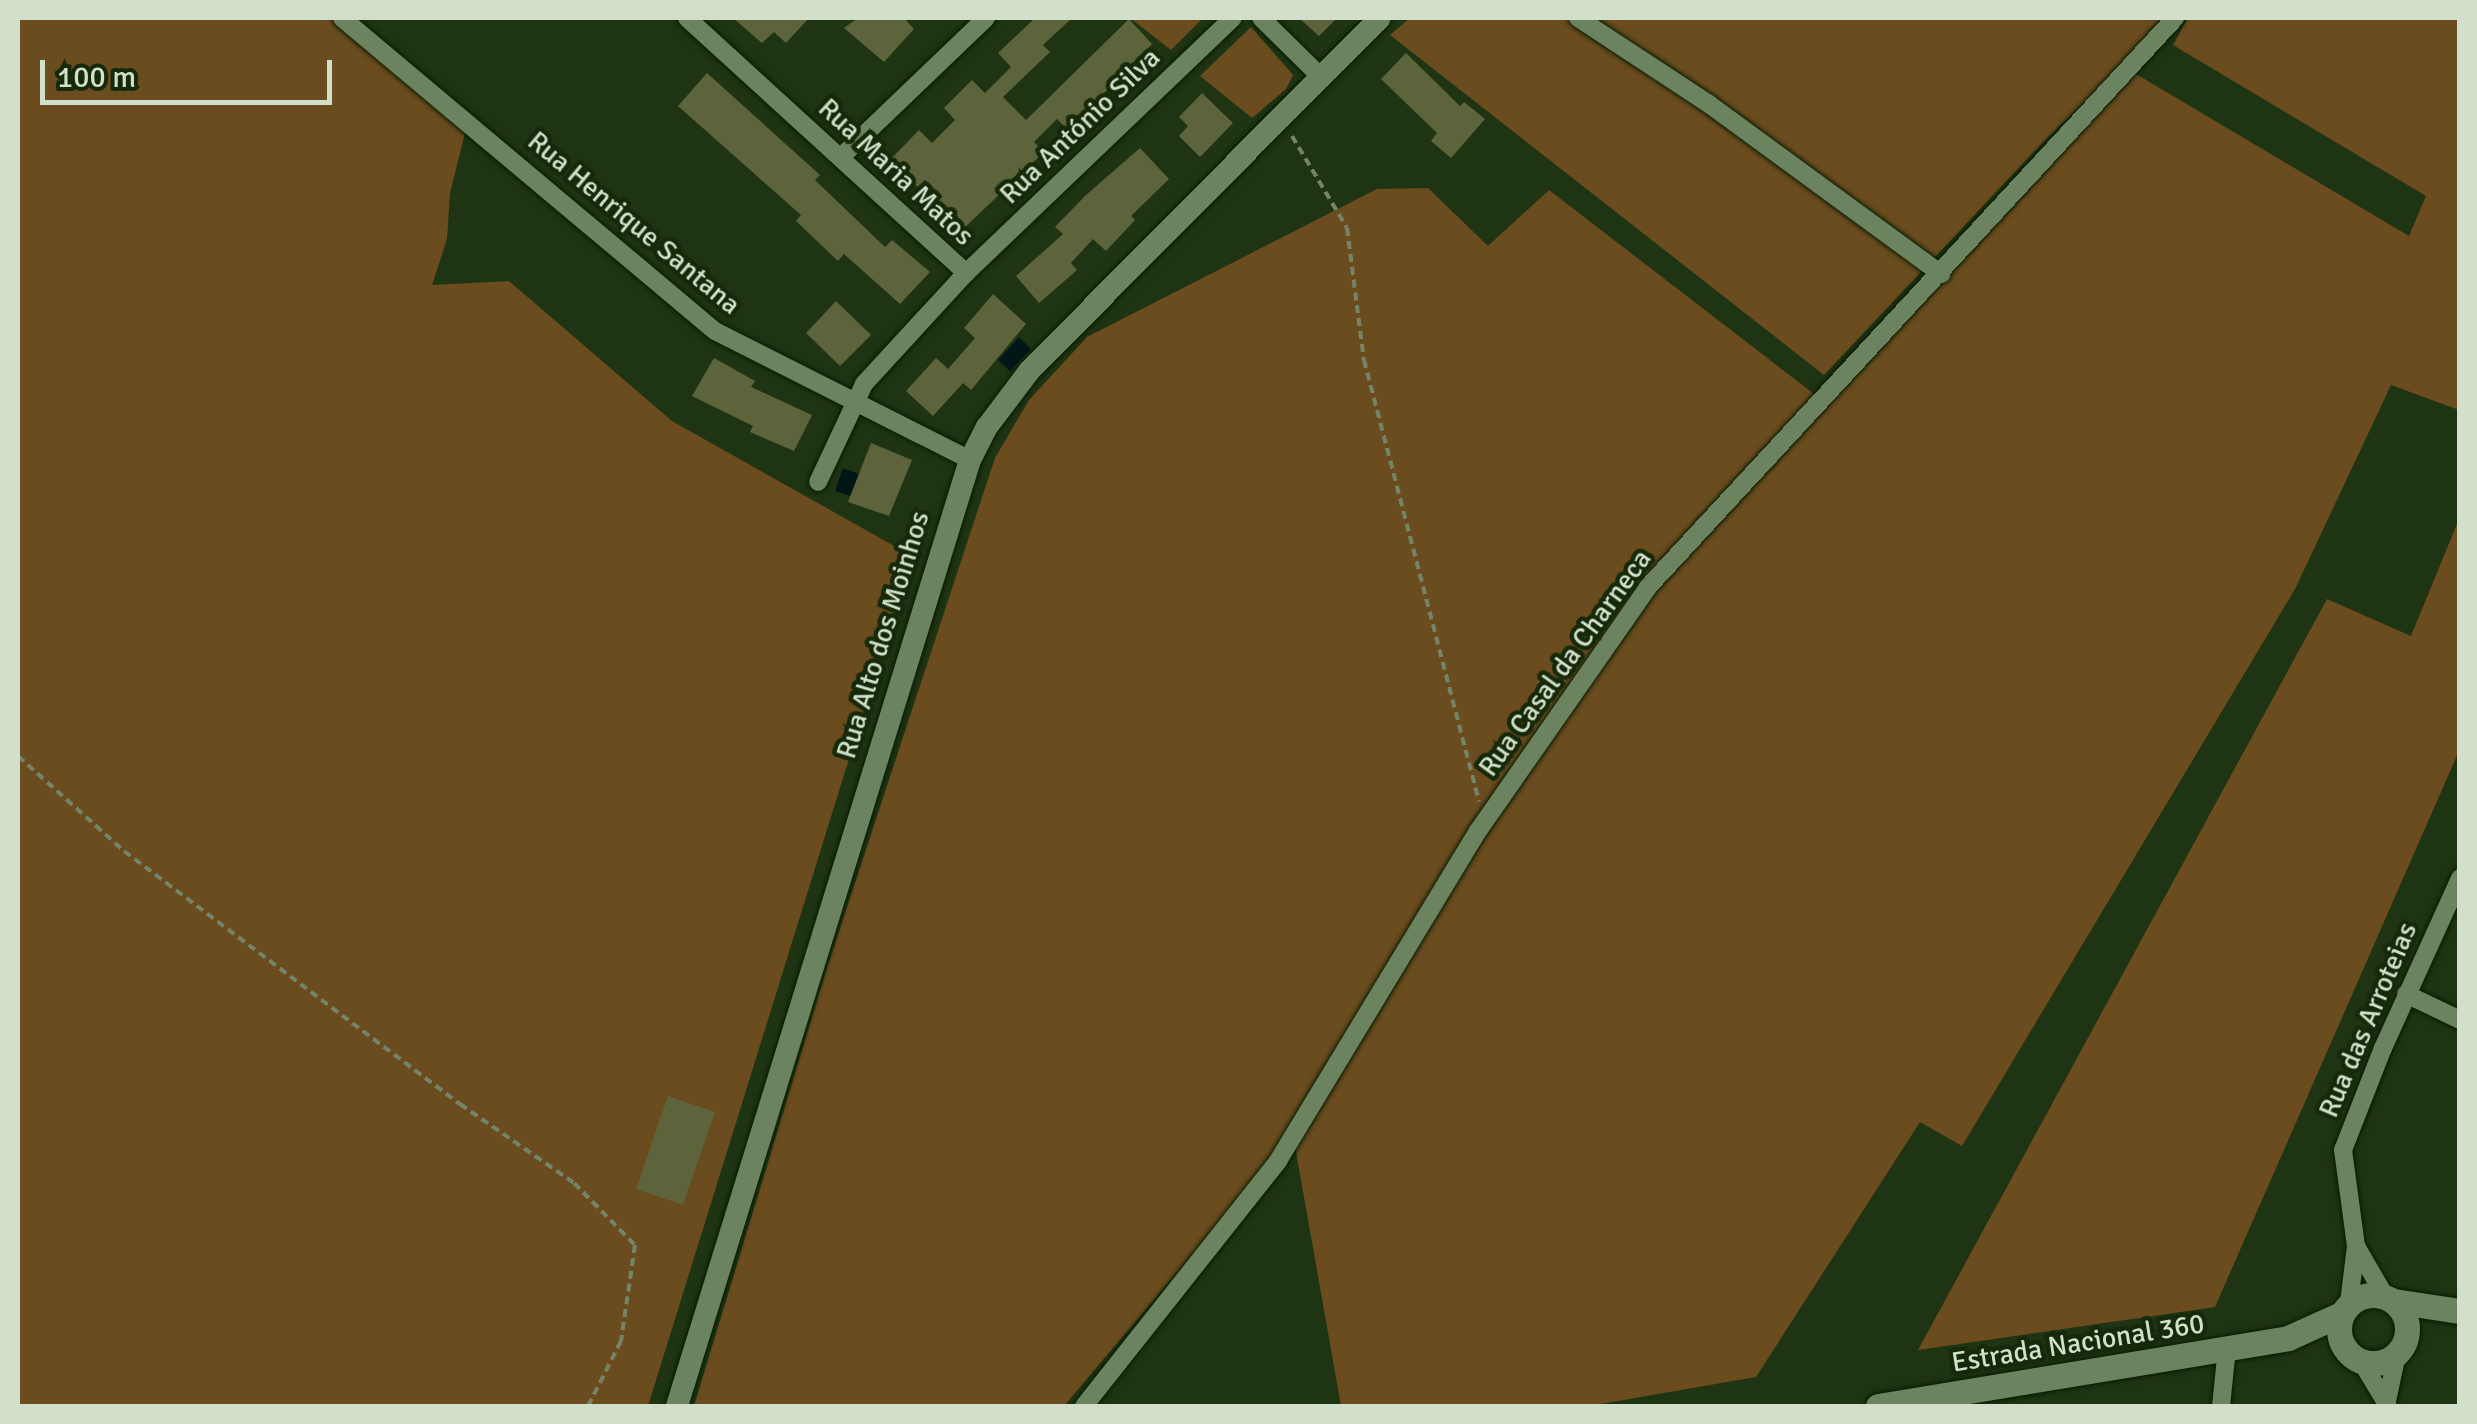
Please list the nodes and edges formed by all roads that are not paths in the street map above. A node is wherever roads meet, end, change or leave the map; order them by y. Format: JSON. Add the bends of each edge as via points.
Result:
{"nodes":[{"id":1,"x":342,"y":18,"type":"edge"},
{"id":2,"x":686,"y":18,"type":"edge"},
{"id":3,"x":1233,"y":18,"type":"edge"},
{"id":4,"x":1262,"y":18,"type":"edge"},
{"id":5,"x":1380,"y":18,"type":"edge"},
{"id":6,"x":1578,"y":18,"type":"edge"},
{"id":7,"x":2175,"y":18,"type":"edge"},
{"id":8,"x":980,"y":19,"type":"edge"},
{"id":9,"x":1320,"y":76,"type":"junction"},
{"id":10,"x":841,"y":157,"type":"junction"},
{"id":11,"x":966,"y":273,"type":"junction"},
{"id":12,"x":1941,"y":274,"type":"junction"},
{"id":13,"x":854,"y":404,"type":"junction"},
{"id":14,"x":970,"y":460,"type":"junction"},
{"id":15,"x":818,"y":482,"type":"dead end"},
{"id":16,"x":2460,"y":878,"type":"edge"},
{"id":17,"x":2406,"y":994,"type":"junction"},
{"id":18,"x":2460,"y":1020,"type":"edge"},
{"id":19,"x":2356,"y":1246,"type":"junction"},
{"id":20,"x":2389,"y":1298,"type":"junction"},
{"id":21,"x":2345,"y":1309,"type":"junction"},
{"id":22,"x":2460,"y":1311,"type":"edge"},
{"id":23,"x":2288,"y":1338,"type":"junction"},
{"id":24,"x":2401,"y":1347,"type":"junction"},
{"id":25,"x":2226,"y":1348,"type":"junction"},
{"id":26,"x":2354,"y":1356,"type":"junction"},
{"id":27,"x":2387,"y":1404,"type":"edge"},
{"id":28,"x":677,"y":1406,"type":"edge"},
{"id":29,"x":1084,"y":1406,"type":"edge"},
{"id":30,"x":1878,"y":1406,"type":"edge"},
{"id":31,"x":2222,"y":1406,"type":"edge"}],
"edges":[{"from":1,"to":13,"type":"street","name":"Rua Henrique Santana","via":[[715,331]]},
{"from":2,"to":10,"type":"street","name":"Rua Maria Matos"},
{"from":3,"to":11,"type":"street","name":"Rua António Silva"},
{"from":4,"to":9,"type":"street"},
{"from":5,"to":9,"type":"street","name":"Rua Alto dos Moinhos"},
{"from":6,"to":12,"type":"street","via":[[1709,104]]},
{"from":7,"to":12,"type":"street","name":"Rua Casal da Charneca"},
{"from":8,"to":10,"type":"street"},
{"from":9,"to":14,"type":"street","name":"Rua Alto dos Moinhos","via":[[1030,370]]},
{"from":10,"to":11,"type":"street","name":"Rua Maria Matos"},
{"from":11,"to":13,"type":"street","name":"Rua Maria Matos","via":[[864,384]]},
{"from":12,"to":29,"type":"street","name":"Rua Casal da Charneca","via":[[1648,586],[1485,820],[1278,1161]]},
{"from":13,"to":14,"type":"street","name":"Rua Henrique Santana"},
{"from":13,"to":15,"type":"street","name":"Rua Maria Matos"},
{"from":14,"to":28,"type":"street","name":"Rua Alto dos Moinhos"},
{"from":16,"to":17,"type":"street","name":"Rua das Arroteias"},
{"from":17,"to":18,"type":"street"},
{"from":17,"to":19,"type":"street","name":"Rua das Arroteias","via":[[2343,1150]]},
{"from":19,"to":20,"type":"street","name":"Rua das Arroteias"},
{"from":19,"to":21,"type":"street","name":"Rua das Arroteias"},
{"from":20,"to":21,"type":"main road","via":[[2366,1294]]},
{"from":20,"to":22,"type":"main road"},
{"from":20,"to":24,"type":"main road","via":[[2406,1318]]},
{"from":21,"to":23,"type":"main road","name":"Estrada Nacional 360"},
{"from":21,"to":26,"type":"main road","via":[[2338,1334]]},
{"from":22,"to":24,"type":"main road"},
{"from":23,"to":25,"type":"main road","name":"Estrada Nacional 360"},
{"from":23,"to":26,"type":"main road","name":"Estrada Nacional 360"},
{"from":24,"to":26,"type":"main road","via":[[2380,1362]]},
{"from":24,"to":27,"type":"street"},
{"from":25,"to":30,"type":"main road","name":"Estrada Nacional 360"},
{"from":25,"to":31,"type":"street"},
{"from":26,"to":27,"type":"street"}]}
